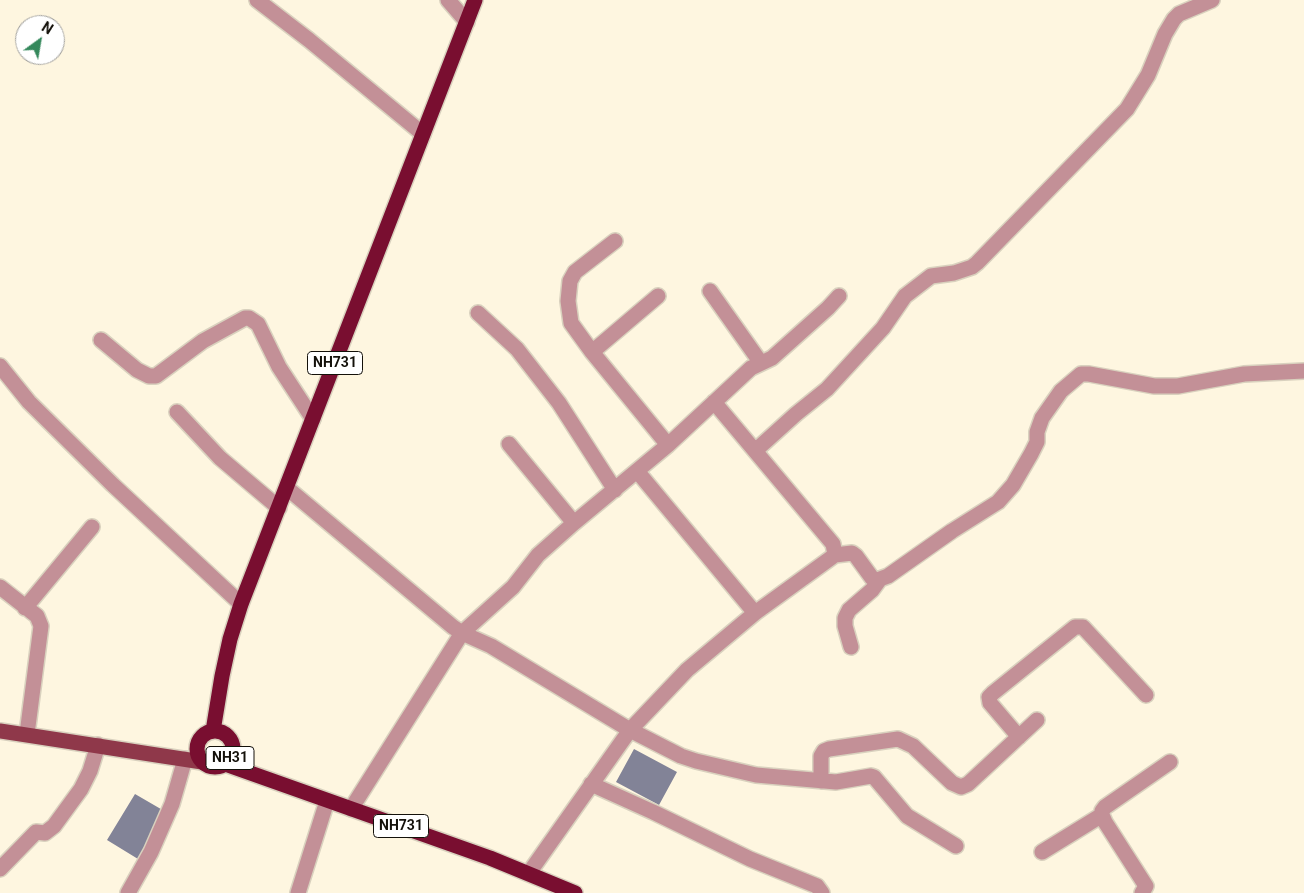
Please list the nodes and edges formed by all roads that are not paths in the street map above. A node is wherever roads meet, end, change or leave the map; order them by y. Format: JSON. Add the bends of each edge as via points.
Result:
{"nodes":[{"id":1,"x":257,"y":0,"type":"edge"},
{"id":2,"x":448,"y":0,"type":"edge"},
{"id":3,"x":475,"y":0,"type":"edge"},
{"id":4,"x":1212,"y":0,"type":"edge"},
{"id":5,"x":467,"y":22,"type":"junction"},
{"id":6,"x":423,"y":134,"type":"junction"},
{"id":7,"x":615,"y":241,"type":"dead end"},
{"id":8,"x":710,"y":292,"type":"dead end"},
{"id":9,"x":658,"y":296,"type":"dead end"},
{"id":10,"x":838,"y":296,"type":"dead end"},
{"id":11,"x":478,"y":313,"type":"dead end"},
{"id":12,"x":101,"y":340,"type":"dead end"},
{"id":13,"x":592,"y":352,"type":"junction"},
{"id":14,"x":761,"y":363,"type":"junction"},
{"id":15,"x":0,"y":366,"type":"edge"},
{"id":16,"x":1304,"y":371,"type":"edge"},
{"id":17,"x":714,"y":402,"type":"junction"},
{"id":18,"x":177,"y":412,"type":"dead end"},
{"id":19,"x":313,"y":419,"type":"junction"},
{"id":20,"x":509,"y":444,"type":"dead end"},
{"id":21,"x":668,"y":445,"type":"junction"},
{"id":22,"x":755,"y":451,"type":"junction"},
{"id":23,"x":637,"y":471,"type":"junction"},
{"id":24,"x":287,"y":488,"type":"junction"},
{"id":25,"x":615,"y":490,"type":"junction"},
{"id":26,"x":279,"y":508,"type":"junction"},
{"id":27,"x":574,"y":522,"type":"junction"},
{"id":28,"x":92,"y":528,"type":"dead end"},
{"id":29,"x":835,"y":555,"type":"junction"},
{"id":30,"x":880,"y":579,"type":"junction"},
{"id":31,"x":0,"y":587,"type":"edge"},
{"id":32,"x":241,"y":604,"type":"junction"},
{"id":33,"x":25,"y":608,"type":"junction"},
{"id":34,"x":755,"y":612,"type":"junction"},
{"id":35,"x":462,"y":633,"type":"junction"},
{"id":36,"x":851,"y":647,"type":"dead end"},
{"id":37,"x":1146,"y":695,"type":"dead end"},
{"id":38,"x":1037,"y":720,"type":"dead end"},
{"id":39,"x":630,"y":730,"type":"junction"},
{"id":40,"x":0,"y":731,"type":"edge"},
{"id":41,"x":213,"y":731,"type":"junction"},
{"id":42,"x":27,"y":734,"type":"junction"},
{"id":43,"x":1019,"y":737,"type":"junction"},
{"id":44,"x":98,"y":745,"type":"junction"},
{"id":45,"x":185,"y":759,"type":"junction"},
{"id":46,"x":202,"y":762,"type":"junction"},
{"id":47,"x":1170,"y":762,"type":"dead end"},
{"id":48,"x":225,"y":764,"type":"junction"},
{"id":49,"x":821,"y":781,"type":"junction"},
{"id":50,"x":590,"y":784,"type":"junction"},
{"id":51,"x":327,"y":801,"type":"junction"},
{"id":52,"x":351,"y":809,"type":"junction"},
{"id":53,"x":1102,"y":815,"type":"junction"},
{"id":54,"x":956,"y":846,"type":"dead end"},
{"id":55,"x":1042,"y":852,"type":"dead end"},
{"id":56,"x":0,"y":869,"type":"edge"},
{"id":57,"x":529,"y":874,"type":"junction"},
{"id":58,"x":128,"y":893,"type":"edge"},
{"id":59,"x":298,"y":893,"type":"edge"},
{"id":60,"x":575,"y":893,"type":"edge"},
{"id":61,"x":822,"y":893,"type":"edge"},
{"id":62,"x":1142,"y":893,"type":"edge"}],
"edges":[{"from":1,"to":6,"type":"street"},
{"from":2,"to":5,"type":"street"},
{"from":3,"to":5,"type":"highway","number":"NH731"},
{"from":4,"to":22,"type":"street","via":[[1174,19],[1148,75],[1127,109],[977,263],[954,274],[931,276],[905,296],[883,328],[827,389]]},
{"from":5,"to":6,"type":"highway","number":"NH731"},
{"from":6,"to":19,"type":"highway","number":"NH731"},
{"from":7,"to":13,"type":"street","via":[[575,272],[570,281],[571,323]]},
{"from":8,"to":14,"type":"street"},
{"from":9,"to":13,"type":"street"},
{"from":10,"to":14,"type":"street","via":[[772,358]]},
{"from":11,"to":25,"type":"street","via":[[517,349],[559,403]]},
{"from":12,"to":19,"type":"street","via":[[137,370],[156,376],[203,342],[249,318],[258,324],[279,367]]},
{"from":13,"to":21,"type":"street"},
{"from":14,"to":17,"type":"street","via":[[751,368]]},
{"from":15,"to":32,"type":"street","via":[[36,409]]},
{"from":16,"to":30,"type":"street","via":[[1244,374],[1178,386],[1154,386],[1081,374],[1061,391],[1042,418],[1037,442],[1006,494]]},
{"from":17,"to":21,"type":"street"},
{"from":17,"to":22,"type":"street"},
{"from":18,"to":26,"type":"street","via":[[220,458]]},
{"from":19,"to":24,"type":"highway","number":"NH731"},
{"from":20,"to":27,"type":"street"},
{"from":21,"to":23,"type":"street"},
{"from":22,"to":29,"type":"street","via":[[833,544]]},
{"from":23,"to":25,"type":"street"},
{"from":23,"to":34,"type":"street"},
{"from":24,"to":26,"type":"highway","number":"NH731"},
{"from":24,"to":35,"type":"street"},
{"from":25,"to":27,"type":"street"},
{"from":26,"to":32,"type":"highway","number":"NH731"},
{"from":27,"to":35,"type":"street","via":[[533,560],[513,587]]},
{"from":28,"to":33,"type":"street"},
{"from":29,"to":30,"type":"street","via":[[852,553],[874,580]]},
{"from":29,"to":34,"type":"street"},
{"from":30,"to":36,"type":"street","via":[[845,618]]},
{"from":31,"to":33,"type":"street"},
{"from":32,"to":41,"type":"highway","number":"NH731","via":[[230,639]]},
{"from":33,"to":42,"type":"street","via":[[37,616],[40,626]]},
{"from":34,"to":39,"type":"street","via":[[687,670]]},
{"from":35,"to":39,"type":"street","via":[[491,646]]},
{"from":35,"to":52,"type":"street"},
{"from":37,"to":43,"type":"street","via":[[1083,627],[1075,627],[989,697],[990,703]]},
{"from":38,"to":43,"type":"street"},
{"from":39,"to":49,"type":"street","via":[[696,762],[756,774]]},
{"from":39,"to":50,"type":"street"},
{"from":40,"to":42,"type":"main road"},
{"from":41,"to":46,"type":"highway","number":"NH31","via":[[200,739],[197,747]]},
{"from":41,"to":48,"type":"highway","number":"NH31","via":[[228,736],[232,743],[233,751]]},
{"from":42,"to":44,"type":"main road"},
{"from":43,"to":49,"type":"street","via":[[961,787],[952,783],[913,746],[898,738],[824,751]]},
{"from":44,"to":45,"type":"main road"},
{"from":44,"to":56,"type":"street","via":[[90,772],[54,826],[45,833],[36,832]]},
{"from":45,"to":46,"type":"main road"},
{"from":45,"to":58,"type":"street","via":[[172,804]]},
{"from":46,"to":48,"type":"highway","number":"NH31","via":[[217,767]]},
{"from":47,"to":53,"type":"street","via":[[1105,807]]},
{"from":48,"to":51,"type":"highway","number":"NH731"},
{"from":49,"to":54,"type":"street","via":[[874,777],[907,816]]},
{"from":50,"to":57,"type":"street"},
{"from":50,"to":61,"type":"street","via":[[750,859],[817,886]]},
{"from":51,"to":52,"type":"highway","number":"NH731"},
{"from":51,"to":59,"type":"street"},
{"from":52,"to":57,"type":"highway","number":"NH731"},
{"from":53,"to":55,"type":"street"},
{"from":53,"to":62,"type":"street","via":[[1145,882],[1146,888]]},
{"from":57,"to":60,"type":"highway","number":"NH731"}]}
